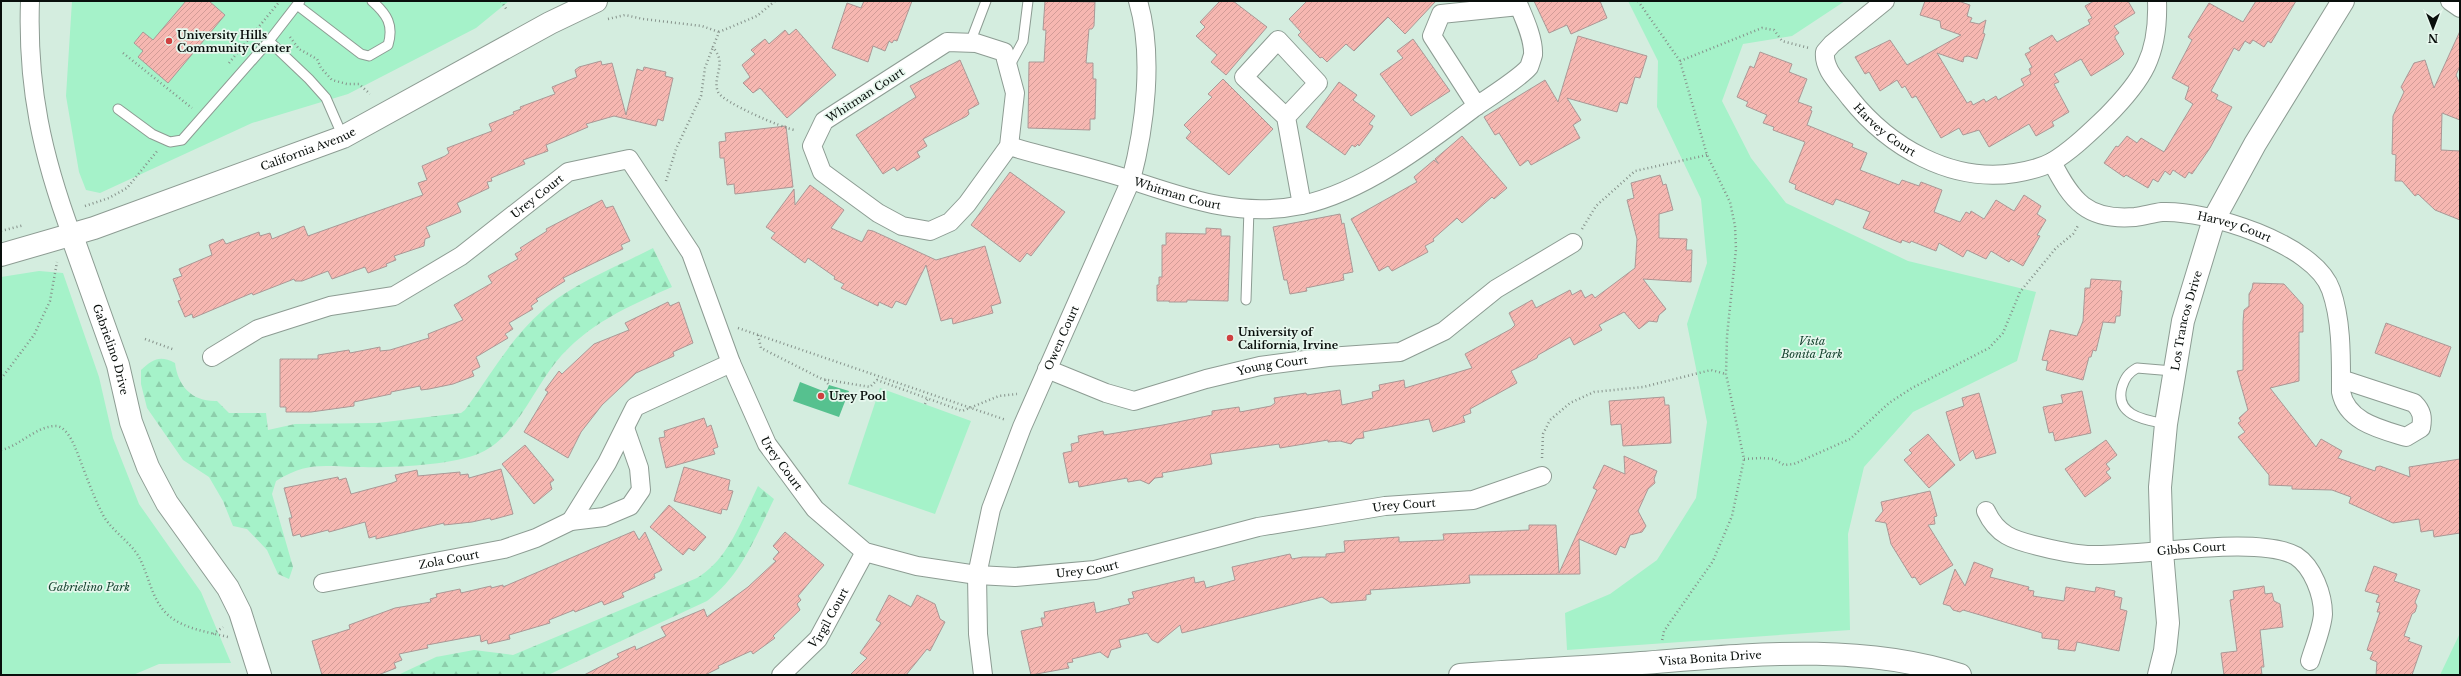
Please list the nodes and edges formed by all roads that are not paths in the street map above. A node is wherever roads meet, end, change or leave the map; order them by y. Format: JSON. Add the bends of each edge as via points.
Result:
{"nodes":[{"id":1,"x":30,"y":1,"type":"edge"},
{"id":2,"x":372,"y":1,"type":"edge"},
{"id":3,"x":986,"y":1,"type":"edge"},
{"id":4,"x":1028,"y":1,"type":"edge"},
{"id":5,"x":1138,"y":1,"type":"edge"},
{"id":6,"x":1885,"y":1,"type":"edge"},
{"id":7,"x":2157,"y":1,"type":"edge"},
{"id":8,"x":2343,"y":1,"type":"edge"},
{"id":9,"x":2450,"y":1,"type":"edge"},
{"id":10,"x":299,"y":3,"type":"edge"},
{"id":11,"x":2460,"y":8,"type":"edge"},
{"id":12,"x":599,"y":11,"type":"edge"},
{"id":13,"x":269,"y":41,"type":"junction"},
{"id":14,"x":970,"y":43,"type":"junction"},
{"id":15,"x":1008,"y":68,"type":"junction"},
{"id":16,"x":1477,"y":106,"type":"junction"},
{"id":17,"x":118,"y":109,"type":"dead end"},
{"id":18,"x":1286,"y":117,"type":"dead end"},
{"id":19,"x":342,"y":137,"type":"junction"},
{"id":20,"x":1008,"y":146,"type":"junction"},
{"id":21,"x":2052,"y":162,"type":"junction"},
{"id":22,"x":1131,"y":180,"type":"junction"},
{"id":23,"x":1302,"y":205,"type":"junction"},
{"id":24,"x":1248,"y":209,"type":"junction"},
{"id":25,"x":2214,"y":219,"type":"junction"},
{"id":26,"x":72,"y":236,"type":"junction"},
{"id":27,"x":1573,"y":243,"type":"road end"},
{"id":28,"x":1,"y":255,"type":"edge"},
{"id":29,"x":1246,"y":300,"type":"dead end"},
{"id":30,"x":212,"y":357,"type":"dead end"},
{"id":31,"x":731,"y":363,"type":"junction"},
{"id":32,"x":1047,"y":370,"type":"junction"},
{"id":33,"x":2173,"y":371,"type":"junction"},
{"id":34,"x":2341,"y":379,"type":"dead end"},
{"id":35,"x":2166,"y":424,"type":"junction"},
{"id":36,"x":625,"y":428,"type":"junction"},
{"id":37,"x":1542,"y":476,"type":"road end"},
{"id":38,"x":1986,"y":511,"type":"dead end"},
{"id":39,"x":571,"y":521,"type":"junction"},
{"id":40,"x":865,"y":552,"type":"junction"},
{"id":41,"x":2162,"y":552,"type":"junction"},
{"id":42,"x":977,"y":575,"type":"junction"},
{"id":43,"x":323,"y":583,"type":"dead end"},
{"id":44,"x":2310,"y":661,"type":"dead end"},
{"id":45,"x":1499,"y":673,"type":"edge"},
{"id":46,"x":260,"y":675,"type":"edge"},
{"id":47,"x":781,"y":675,"type":"edge"},
{"id":48,"x":984,"y":675,"type":"edge"},
{"id":49,"x":1460,"y":675,"type":"edge"},
{"id":50,"x":1960,"y":675,"type":"edge"},
{"id":51,"x":2159,"y":675,"type":"edge"}],
"edges":[{"from":1,"to":26,"type":"street","name":"Gabrielino Drive","via":[[29,45],[33,95],[44,153]]},
{"from":2,"to":10,"type":"lane","via":[[385,12],[391,36],[388,45],[369,56],[361,54]]},
{"from":3,"to":14,"type":"lane"},
{"from":4,"to":15,"type":"lane","via":[[1023,41]]},
{"from":5,"to":22,"type":"street","name":"Owen Court","via":[[1145,46],[1146,81],[1141,143]]},
{"from":6,"to":21,"type":"street","name":"Harvey Court","via":[[1840,36],[1825,52],[1826,67],[1873,125],[1909,150],[1953,170],[2000,175],[2029,171]]},
{"from":7,"to":21,"type":"street","name":"Harvey Court","via":[[2158,28],[2154,49],[2143,73],[2119,104],[2088,135]]},
{"from":8,"to":25,"type":"street","name":"Los Trancos Drive","via":[[2255,144]]},
{"from":9,"to":11,"type":"street"},
{"from":10,"to":13,"type":"lane"},
{"from":12,"to":19,"type":"street","name":"California Avenue","via":[[550,22]]},
{"from":13,"to":17,"type":"lane","via":[[182,140],[166,141],[148,132]]},
{"from":13,"to":19,"type":"lane","via":[[326,98]]},
{"from":14,"to":15,"type":"street","name":"Whitman Court","via":[[1004,52]]},
{"from":14,"to":20,"type":"street","name":"Whitman Court","via":[[947,42],[824,121],[812,146],[822,172],[878,213],[902,226],[930,231],[950,222],[967,204]]},
{"from":15,"to":20,"type":"street","name":"Whitman Court","via":[[1015,93]]},
{"from":16,"to":16,"type":"street","name":"Whitman Court","via":[[1432,36],[1441,14],[1519,6],[1533,55],[1529,67]]},
{"from":16,"to":23,"type":"street","name":"Whitman Court","via":[[1400,161],[1362,182]]},
{"from":18,"to":23,"type":"street"},
{"from":19,"to":26,"type":"street","name":"California Avenue"},
{"from":20,"to":22,"type":"street","name":"Whitman Court"},
{"from":21,"to":25,"type":"street","name":"Harvey Court","via":[[2069,194],[2099,214],[2119,218],[2161,212]]},
{"from":22,"to":24,"type":"street","name":"Whitman Court","via":[[1186,199],[1228,208]]},
{"from":22,"to":32,"type":"street","name":"Owen Court"},
{"from":23,"to":24,"type":"street","name":"Whitman Court","via":[[1266,210]]},
{"from":24,"to":29,"type":"lane"},
{"from":25,"to":33,"type":"street","name":"Los Trancos Drive","via":[[2183,321]]},
{"from":25,"to":34,"type":"street","name":"Harvey Court","via":[[2275,240],[2310,261],[2331,288],[2338,318]]},
{"from":26,"to":28,"type":"street","name":"California Avenue"},
{"from":26,"to":46,"type":"street","name":"Gabrielino Drive","via":[[118,364],[131,422],[148,466],[167,503],[228,588],[240,612]]},
{"from":27,"to":32,"type":"street","name":"Young Court","via":[[1496,289],[1444,331],[1400,352],[1328,357],[1260,366],[1134,401]]},
{"from":30,"to":31,"type":"street","name":"Urey Court","via":[[258,329],[330,306],[394,296],[461,256],[568,172],[629,159],[691,253]]},
{"from":31,"to":36,"type":"street","via":[[635,408]]},
{"from":31,"to":40,"type":"street","name":"Urey Court","via":[[768,444],[815,509]]},
{"from":32,"to":42,"type":"street","name":"Owen Court","via":[[991,509]]},
{"from":33,"to":35,"type":"street","name":"Los Trancos Drive"},
{"from":33,"to":35,"type":"lane","via":[[2137,368],[2124,379],[2121,390],[2120,398],[2127,411],[2139,418]]},
{"from":35,"to":41,"type":"street","name":"Los Trancos Drive","via":[[2160,487]]},
{"from":36,"to":39,"type":"street","via":[[607,464]]},
{"from":36,"to":39,"type":"street","name":"Zola Court","via":[[639,468],[641,490],[630,506],[604,517]]},
{"from":37,"to":42,"type":"street","name":"Urey Court","via":[[1473,500],[1385,506],[1258,527],[1095,570],[1015,577]]},
{"from":38,"to":41,"type":"street","name":"Gibbs Court","via":[[1992,524],[2003,534],[2023,543],[2092,555]]},
{"from":39,"to":43,"type":"street","name":"Zola Court","via":[[536,538],[504,549]]},
{"from":40,"to":42,"type":"street","name":"Urey Court","via":[[917,566]]},
{"from":40,"to":47,"type":"street","name":"Virgil Court","via":[[818,639]]},
{"from":41,"to":44,"type":"street","name":"Gibbs Court","via":[[2252,547],[2279,550],[2296,556],[2307,567],[2319,588],[2323,615]]},
{"from":41,"to":51,"type":"street","name":"Los Trancos Drive","via":[[2168,623]]},
{"from":42,"to":48,"type":"street","name":"Owen Court","via":[[978,634]]},
{"from":45,"to":49,"type":"street","name":"Vista Bonita Drive"},
{"from":45,"to":50,"type":"street","name":"Vista Bonita Drive","via":[[1758,654],[1851,654],[1936,668]]}]}
